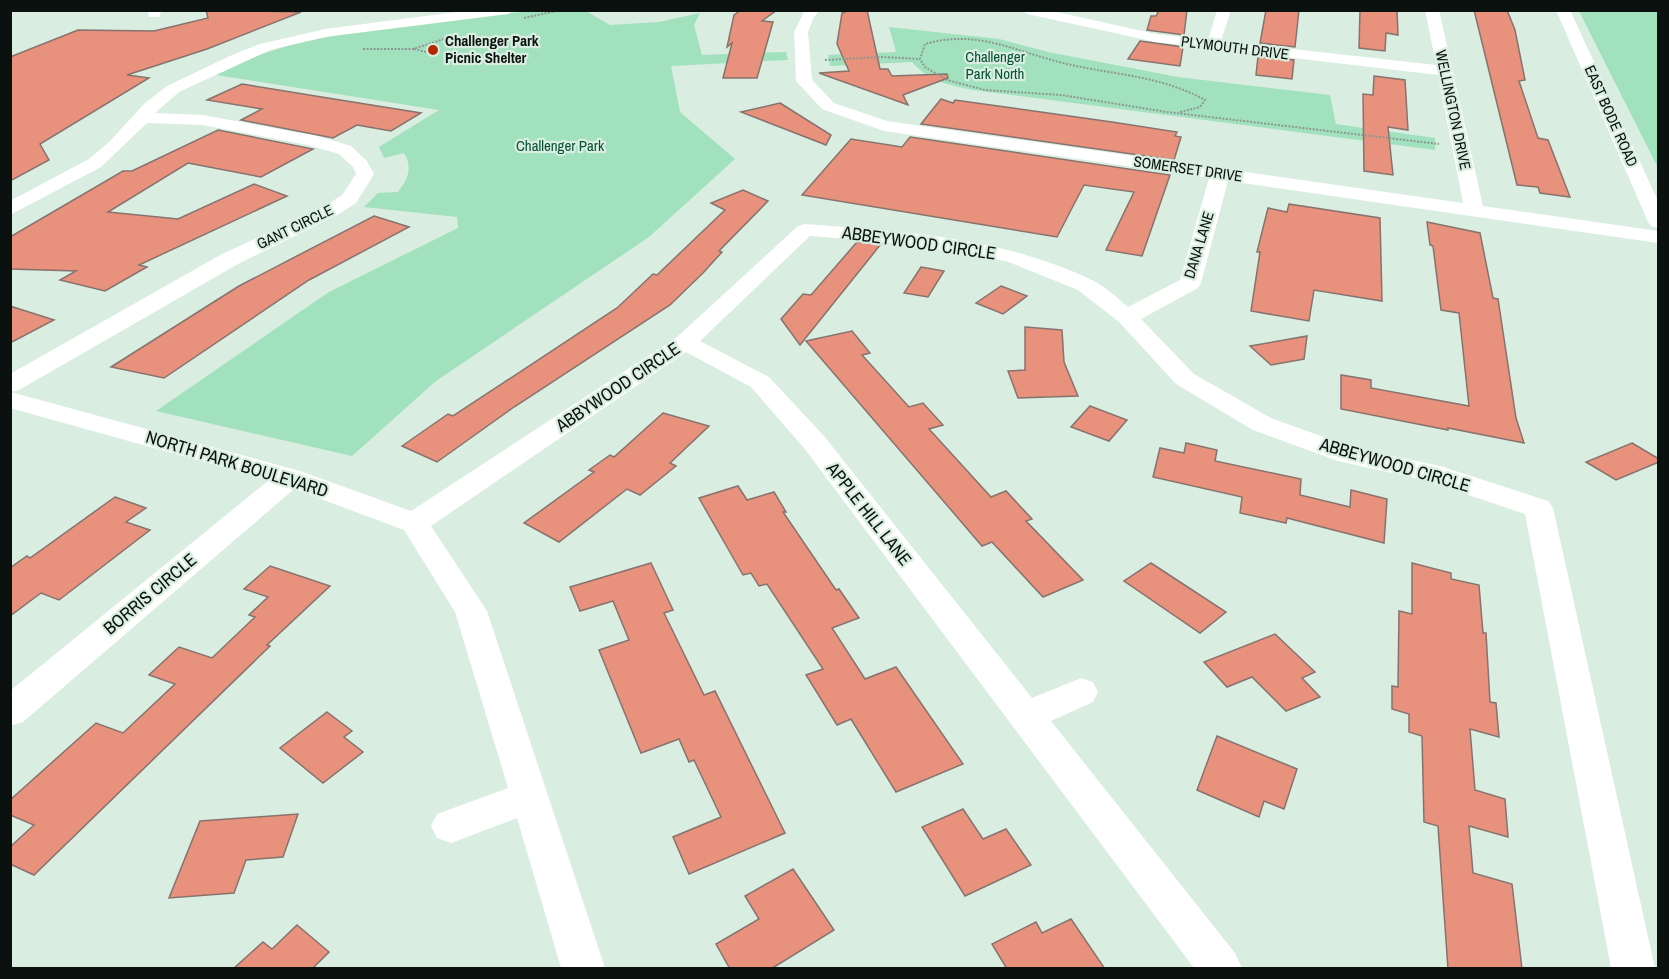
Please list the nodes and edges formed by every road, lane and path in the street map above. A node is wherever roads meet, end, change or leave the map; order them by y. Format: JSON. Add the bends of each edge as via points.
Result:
{"nodes":[{"id":1,"x":508,"y":10,"type":"edge"},
{"id":2,"x":814,"y":10,"type":"edge"},
{"id":3,"x":1027,"y":10,"type":"edge"},
{"id":4,"x":1224,"y":10,"type":"edge"},
{"id":5,"x":1432,"y":10,"type":"edge"},
{"id":6,"x":1563,"y":10,"type":"edge"},
{"id":7,"x":1213,"y":45,"type":"junction"},
{"id":8,"x":413,"y":49,"type":"dead end"},
{"id":9,"x":426,"y":52,"type":"dead end"},
{"id":10,"x":920,"y":59,"type":"junction"},
{"id":11,"x":803,"y":61,"type":"junction"},
{"id":12,"x":1445,"y":71,"type":"junction"},
{"id":13,"x":1180,"y":112,"type":"junction"},
{"id":14,"x":144,"y":118,"type":"junction"},
{"id":15,"x":1460,"y":147,"type":"junction"},
{"id":16,"x":1220,"y":174,"type":"junction"},
{"id":17,"x":10,"y":209,"type":"edge"},
{"id":18,"x":1474,"y":210,"type":"junction"},
{"id":19,"x":1659,"y":222,"type":"edge"},
{"id":20,"x":805,"y":230,"type":"joint"},
{"id":21,"x":1659,"y":237,"type":"edge"},
{"id":22,"x":1127,"y":317,"type":"junction"},
{"id":23,"x":685,"y":342,"type":"junction"},
{"id":24,"x":10,"y":386,"type":"edge"},
{"id":25,"x":10,"y":400,"type":"edge"},
{"id":26,"x":290,"y":477,"type":"junction"},
{"id":27,"x":414,"y":523,"type":"junction"},
{"id":28,"x":1081,"y":692,"type":"dead end"},
{"id":29,"x":10,"y":712,"type":"edge"},
{"id":30,"x":1025,"y":717,"type":"junction"},
{"id":31,"x":529,"y":797,"type":"junction"},
{"id":32,"x":452,"y":826,"type":"dead end"},
{"id":33,"x":583,"y":969,"type":"edge"},
{"id":34,"x":1220,"y":969,"type":"edge"},
{"id":35,"x":1633,"y":969,"type":"edge"}],
"edges":[{"from":1,"to":14,"type":"street","via":[[325,33],[265,47],[173,89]]},
{"from":2,"to":11,"type":"street","name":"SOMERSET DRIVE","via":[[801,32]]},
{"from":3,"to":7,"type":"street","name":"PLYMOUTH DRIVE","via":[[1156,38]]},
{"from":4,"to":7,"type":"street"},
{"from":5,"to":12,"type":"street","name":"WELLINGTON DRIVE"},
{"from":6,"to":19,"type":"street","name":"EAST BODE ROAD"},
{"from":7,"to":12,"type":"street","name":"PLYMOUTH DRIVE"},
{"from":8,"to":9,"type":"path"},
{"from":10,"to":11,"type":"path"},
{"from":10,"to":13,"type":"path","via":[[925,67],[947,80],[985,90],[1060,95]]},
{"from":10,"to":13,"type":"path","via":[[925,44],[932,41],[963,38],[992,42],[1061,63],[1148,76],[1204,100],[1200,107]]},
{"from":11,"to":16,"type":"street","name":"SOMERSET DRIVE","via":[[804,81],[828,106],[884,126]]},
{"from":12,"to":15,"type":"street","name":"WELLINGTON DRIVE"},
{"from":13,"to":15,"type":"path"},
{"from":14,"to":17,"type":"street","via":[[95,163]]},
{"from":14,"to":24,"type":"street","name":"GANT CIRCLE","via":[[202,120],[321,143],[345,150],[361,165],[364,174],[349,199],[332,210],[230,259]]},
{"from":15,"to":18,"type":"street","name":"WELLINGTON DRIVE"},
{"from":16,"to":18,"type":"street","name":"SOMERSET DRIVE"},
{"from":16,"to":22,"type":"street","name":"DANA LANE","via":[[1190,283]]},
{"from":18,"to":21,"type":"street","name":"SOMERSET DRIVE"},
{"from":20,"to":22,"type":"street","name":"ABBEYWOOD CIRCLE","via":[[909,238],[1011,256],[1086,285]]},
{"from":20,"to":23,"type":"street","name":"ABBYWOOD CIRCLE"},
{"from":22,"to":35,"type":"street","name":"ABBEYWOOD CIRCLE","via":[[1185,380],[1262,424],[1348,456],[1430,472],[1538,508]]},
{"from":23,"to":27,"type":"street","name":"ABBYWOOD CIRCLE"},
{"from":23,"to":30,"type":"street","name":"APPLE HILL LANE","via":[[760,382],[814,442]]},
{"from":25,"to":26,"type":"street","name":"NORTH PARK BOULEVARD"},
{"from":26,"to":27,"type":"street","name":"NORTH PARK BOULEVARD"},
{"from":26,"to":29,"type":"street","name":"BORRIS CIRCLE"},
{"from":27,"to":31,"type":"street","via":[[471,611]]},
{"from":28,"to":30,"type":"street"},
{"from":30,"to":34,"type":"street","name":"APPLE HILL LANE"},
{"from":31,"to":32,"type":"street"},
{"from":31,"to":33,"type":"street"}]}
